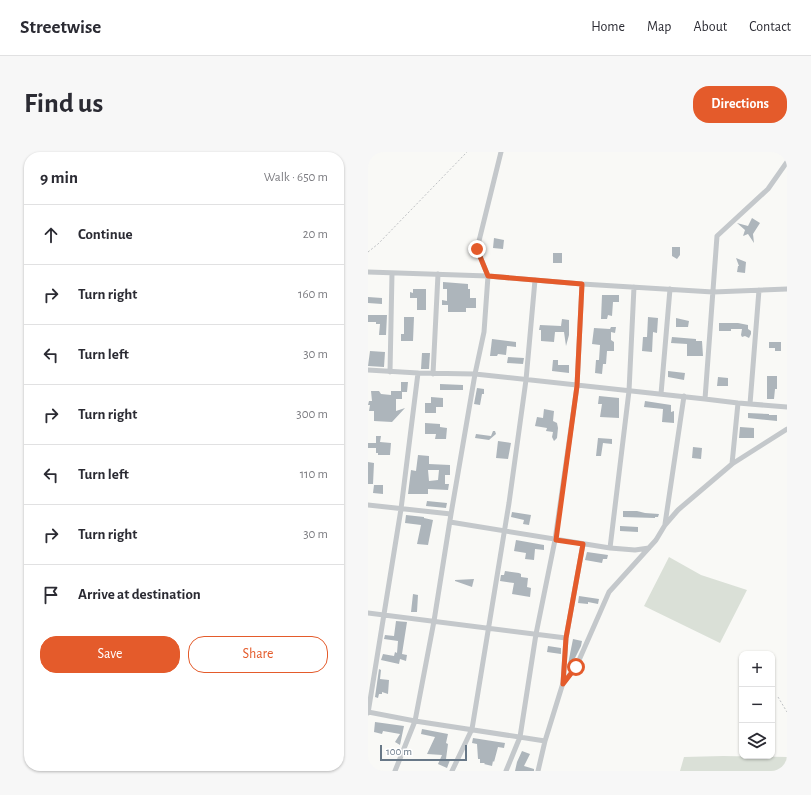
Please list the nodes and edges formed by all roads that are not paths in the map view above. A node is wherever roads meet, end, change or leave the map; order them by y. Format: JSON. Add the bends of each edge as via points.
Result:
{"nodes":[{"id":1,"x":501,"y":152,"type":"edge"},
{"id":2,"x":787,"y":162,"type":"edge"},
{"id":3,"x":368,"y":272,"type":"edge"},
{"id":4,"x":392,"y":272,"type":"junction"},
{"id":5,"x":438,"y":274,"type":"junction"},
{"id":6,"x":488,"y":276,"type":"junction"},
{"id":7,"x":535,"y":280,"type":"junction"},
{"id":8,"x":582,"y":284,"type":"junction"},
{"id":9,"x":634,"y":287,"type":"junction"},
{"id":10,"x":787,"y":288,"type":"edge"},
{"id":11,"x":670,"y":289,"type":"junction"},
{"id":12,"x":759,"y":290,"type":"junction"},
{"id":13,"x":713,"y":292,"type":"junction"},
{"id":14,"x":368,"y":370,"type":"edge"},
{"id":15,"x":390,"y":372,"type":"junction"},
{"id":16,"x":418,"y":373,"type":"junction"},
{"id":17,"x":433,"y":374,"type":"junction"},
{"id":18,"x":475,"y":374,"type":"junction"},
{"id":19,"x":526,"y":380,"type":"junction"},
{"id":20,"x":577,"y":386,"type":"junction"},
{"id":21,"x":628,"y":391,"type":"junction"},
{"id":22,"x":661,"y":394,"type":"junction"},
{"id":23,"x":684,"y":396,"type":"junction"},
{"id":24,"x":705,"y":398,"type":"junction"},
{"id":25,"x":738,"y":403,"type":"junction"},
{"id":26,"x":750,"y":404,"type":"junction"},
{"id":27,"x":787,"y":407,"type":"edge"},
{"id":28,"x":787,"y":429,"type":"edge"},
{"id":29,"x":732,"y":464,"type":"junction"},
{"id":30,"x":368,"y":505,"type":"edge"},
{"id":31,"x":401,"y":509,"type":"junction"},
{"id":32,"x":451,"y":514,"type":"junction"},
{"id":33,"x":450,"y":522,"type":"junction"},
{"id":34,"x":665,"y":525,"type":"junction"},
{"id":35,"x":504,"y":532,"type":"junction"},
{"id":36,"x":556,"y":540,"type":"junction"},
{"id":37,"x":583,"y":544,"type":"junction"},
{"id":38,"x":610,"y":548,"type":"junction"},
{"id":39,"x":649,"y":548,"type":"junction"},
{"id":40,"x":368,"y":613,"type":"edge"},
{"id":41,"x":384,"y":615,"type":"junction"},
{"id":42,"x":434,"y":621,"type":"junction"},
{"id":43,"x":488,"y":628,"type":"junction"},
{"id":44,"x":536,"y":634,"type":"junction"},
{"id":45,"x":566,"y":638,"type":"junction"},
{"id":46,"x":563,"y":684,"type":"junction"},
{"id":47,"x":368,"y":712,"type":"edge"},
{"id":48,"x":415,"y":721,"type":"junction"},
{"id":49,"x":472,"y":729,"type":"junction"},
{"id":50,"x":520,"y":737,"type":"junction"},
{"id":51,"x":545,"y":741,"type":"junction"},
{"id":52,"x":395,"y":771,"type":"edge"},
{"id":53,"x":452,"y":771,"type":"edge"},
{"id":54,"x":506,"y":771,"type":"edge"},
{"id":55,"x":538,"y":771,"type":"edge"}],
"edges":[{"from":1,"to":6,"type":"street","via":[[477,249]]},
{"from":2,"to":13,"type":"street","via":[[768,189],[717,236]]},
{"from":3,"to":4,"type":"street"},
{"from":4,"to":5,"type":"street"},
{"from":4,"to":15,"type":"street"},
{"from":5,"to":6,"type":"street"},
{"from":5,"to":17,"type":"street"},
{"from":6,"to":7,"type":"street"},
{"from":6,"to":18,"type":"street","via":[[484,332]]},
{"from":7,"to":8,"type":"street"},
{"from":7,"to":19,"type":"street"},
{"from":8,"to":9,"type":"street"},
{"from":8,"to":20,"type":"street"},
{"from":9,"to":11,"type":"street"},
{"from":9,"to":21,"type":"street"},
{"from":10,"to":12,"type":"street"},
{"from":11,"to":13,"type":"street"},
{"from":11,"to":22,"type":"street"},
{"from":12,"to":13,"type":"street"},
{"from":12,"to":26,"type":"street"},
{"from":13,"to":24,"type":"street"},
{"from":14,"to":15,"type":"street"},
{"from":15,"to":16,"type":"street"},
{"from":16,"to":17,"type":"street"},
{"from":16,"to":31,"type":"street"},
{"from":17,"to":18,"type":"street"},
{"from":18,"to":19,"type":"street"},
{"from":18,"to":32,"type":"street"},
{"from":19,"to":20,"type":"street"},
{"from":19,"to":35,"type":"street"},
{"from":20,"to":21,"type":"street"},
{"from":20,"to":36,"type":"street"},
{"from":21,"to":22,"type":"street"},
{"from":21,"to":38,"type":"street"},
{"from":22,"to":23,"type":"street"},
{"from":23,"to":24,"type":"street"},
{"from":23,"to":34,"type":"street"},
{"from":24,"to":25,"type":"street"},
{"from":25,"to":26,"type":"street"},
{"from":25,"to":29,"type":"street"},
{"from":26,"to":27,"type":"street"},
{"from":28,"to":29,"type":"street"},
{"from":29,"to":34,"type":"street","via":[[678,510]]},
{"from":30,"to":31,"type":"street"},
{"from":31,"to":32,"type":"street"},
{"from":31,"to":41,"type":"street"},
{"from":32,"to":33,"type":"street"},
{"from":33,"to":35,"type":"street"},
{"from":33,"to":42,"type":"street"},
{"from":34,"to":39,"type":"street"},
{"from":35,"to":36,"type":"street"},
{"from":35,"to":43,"type":"street"},
{"from":36,"to":37,"type":"street"},
{"from":36,"to":44,"type":"street"},
{"from":37,"to":38,"type":"street"},
{"from":37,"to":45,"type":"street"},
{"from":38,"to":39,"type":"street"},
{"from":39,"to":46,"type":"street","via":[[609,592],[576,667]]},
{"from":40,"to":41,"type":"street"},
{"from":41,"to":42,"type":"street"},
{"from":41,"to":47,"type":"street"},
{"from":42,"to":43,"type":"street"},
{"from":42,"to":48,"type":"street"},
{"from":43,"to":44,"type":"street"},
{"from":43,"to":49,"type":"street"},
{"from":44,"to":45,"type":"street"},
{"from":44,"to":50,"type":"street"},
{"from":45,"to":46,"type":"street"},
{"from":46,"to":51,"type":"street"},
{"from":47,"to":48,"type":"street"},
{"from":48,"to":49,"type":"street"},
{"from":48,"to":52,"type":"street"},
{"from":49,"to":50,"type":"street"},
{"from":49,"to":53,"type":"street"},
{"from":50,"to":51,"type":"street"},
{"from":50,"to":54,"type":"street"},
{"from":51,"to":55,"type":"street"}]}
